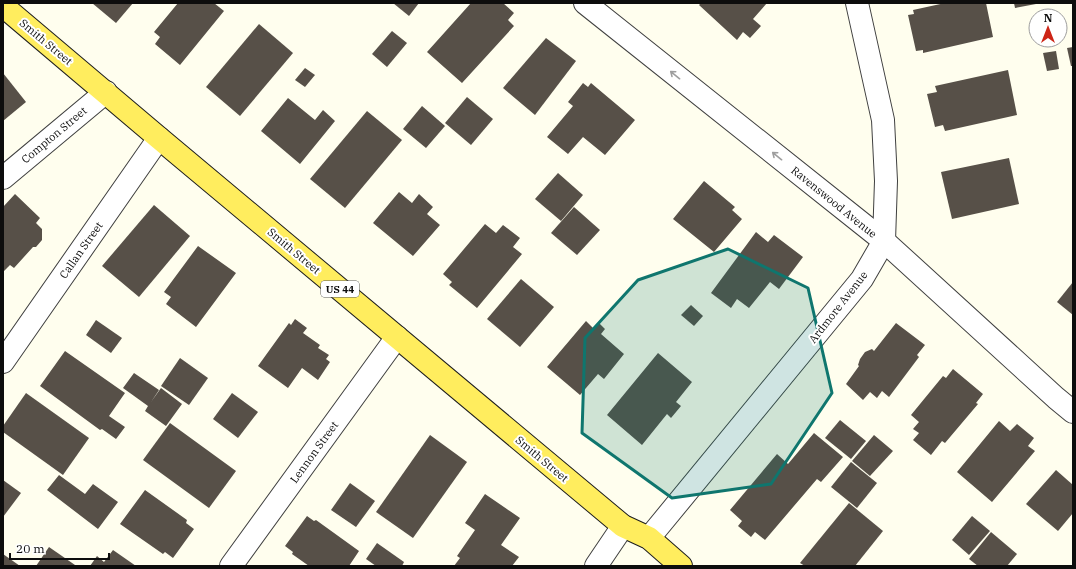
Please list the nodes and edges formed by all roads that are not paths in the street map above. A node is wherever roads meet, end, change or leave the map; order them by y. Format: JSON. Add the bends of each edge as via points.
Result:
{"nodes":[{"id":1,"x":585,"y":3,"type":"edge"},
{"id":2,"x":857,"y":3,"type":"edge"},
{"id":3,"x":3,"y":6,"type":"edge"},
{"id":4,"x":106,"y":92,"type":"junction"},
{"id":5,"x":159,"y":138,"type":"junction"},
{"id":6,"x":3,"y":178,"type":"edge"},
{"id":7,"x":884,"y":241,"type":"junction"},
{"id":8,"x":397,"y":337,"type":"junction"},
{"id":9,"x":3,"y":362,"type":"edge"},
{"id":10,"x":1073,"y":412,"type":"edge"},
{"id":11,"x":623,"y":526,"type":"junction"},
{"id":12,"x":649,"y":538,"type":"junction"},
{"id":13,"x":230,"y":566,"type":"edge"},
{"id":14,"x":596,"y":566,"type":"edge"},
{"id":15,"x":681,"y":566,"type":"edge"}],
"edges":[{"from":7,"to":1,"type":"street","name":"Ravenswood Avenue","one_way":true},
{"from":2,"to":7,"type":"street","name":"Ardmore Avenue","via":[[883,120],[886,181]]},
{"from":3,"to":4,"type":"main road","name":"Smith Street","number":"US 44"},
{"from":4,"to":5,"type":"main road","name":"Smith Street","number":"US 44"},
{"from":4,"to":6,"type":"street","name":"Compton Street"},
{"from":5,"to":8,"type":"main road","name":"Smith Street","number":"US 44"},
{"from":5,"to":9,"type":"street","name":"Callan Street"},
{"from":7,"to":10,"type":"street","name":"Ravenswood Avenue"},
{"from":7,"to":12,"type":"street","name":"Ardmore Avenue","via":[[862,278]]},
{"from":8,"to":11,"type":"main road","name":"Smith Street","number":"US 44"},
{"from":8,"to":13,"type":"street","name":"Lennon Street"},
{"from":11,"to":12,"type":"main road","name":"Smith Street","number":"US 44"},
{"from":11,"to":14,"type":"street"},
{"from":12,"to":15,"type":"main road","name":"Smith Street","number":"US 44"}]}
